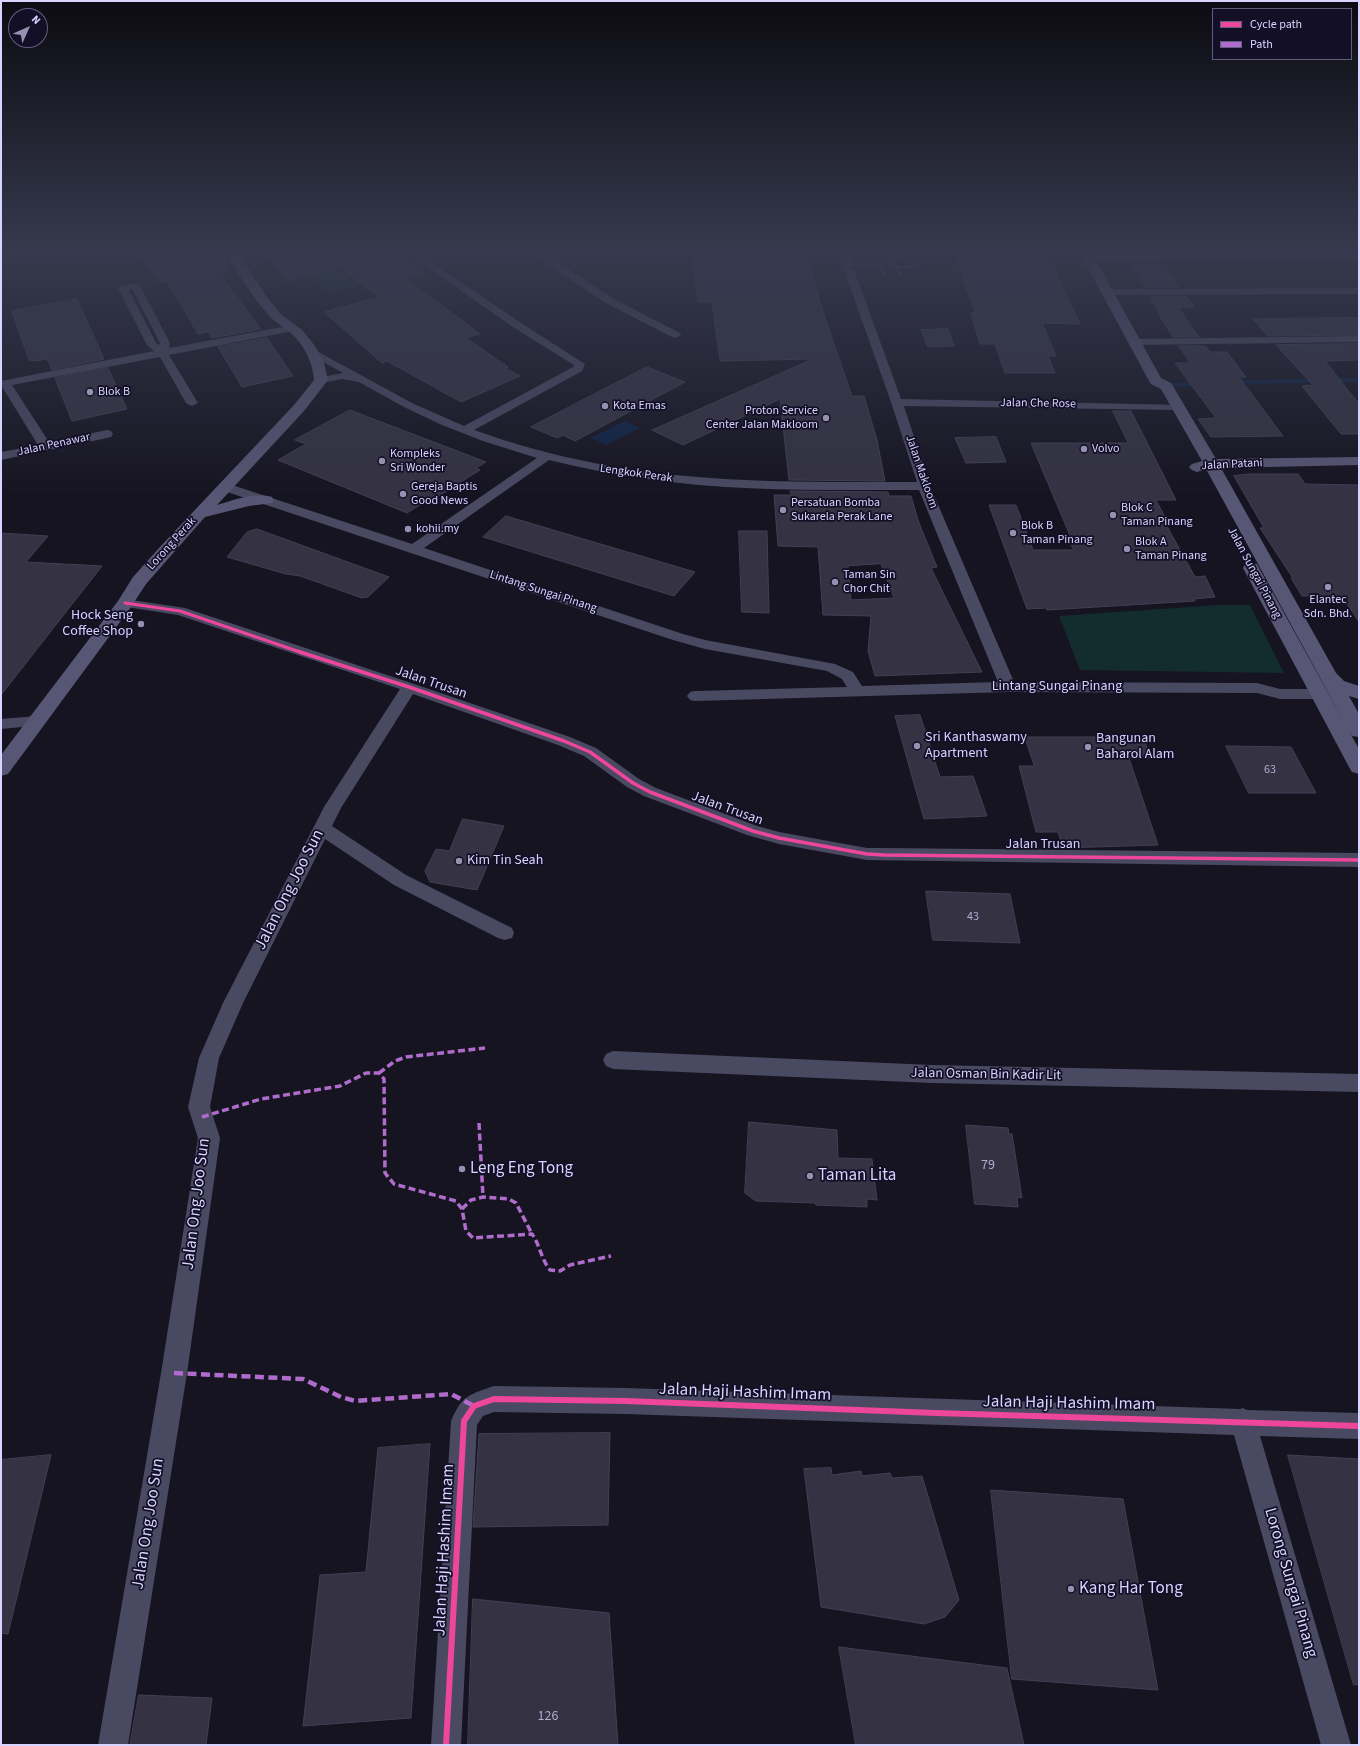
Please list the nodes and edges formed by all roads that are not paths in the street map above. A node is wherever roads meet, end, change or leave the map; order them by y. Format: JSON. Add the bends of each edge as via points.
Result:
{"nodes":[{"id":1,"x":147,"y":334,"type":"edge"},
{"id":2,"x":161,"y":334,"type":"edge"},
{"id":3,"x":259,"y":334,"type":"edge"},
{"id":4,"x":298,"y":334,"type":"edge"},
{"id":5,"x":532,"y":334,"type":"edge"},
{"id":6,"x":873,"y":334,"type":"edge"},
{"id":7,"x":1131,"y":334,"type":"edge"},
{"id":8,"x":1359,"y":339,"type":"edge"},
{"id":9,"x":1135,"y":342,"type":"junction"},
{"id":10,"x":313,"y":352,"type":"junction"},
{"id":11,"x":163,"y":353,"type":"junction"},
{"id":12,"x":321,"y":380,"type":"junction"},
{"id":13,"x":366,"y":381,"type":"junction"},
{"id":14,"x":897,"y":402,"type":"junction"},
{"id":15,"x":192,"y":403,"type":"dead end"},
{"id":16,"x":1171,"y":407,"type":"junction"},
{"id":17,"x":1172,"y":423,"type":"dead end"},
{"id":18,"x":465,"y":430,"type":"junction"},
{"id":19,"x":107,"y":434,"type":"dead end"},
{"id":20,"x":46,"y":447,"type":"junction"},
{"id":21,"x":1,"y":456,"type":"edge"},
{"id":22,"x":546,"y":457,"type":"junction"},
{"id":23,"x":1359,"y":461,"type":"edge"},
{"id":24,"x":1201,"y":464,"type":"junction"},
{"id":25,"x":1359,"y":466,"type":"edge"},
{"id":26,"x":924,"y":486,"type":"junction"},
{"id":27,"x":225,"y":487,"type":"junction"},
{"id":28,"x":266,"y":500,"type":"junction"},
{"id":29,"x":200,"y":514,"type":"junction"},
{"id":30,"x":414,"y":549,"type":"junction"},
{"id":31,"x":125,"y":603,"type":"junction"},
{"id":32,"x":1319,"y":676,"type":"junction"},
{"id":33,"x":410,"y":686,"type":"junction"},
{"id":34,"x":1008,"y":687,"type":"junction"},
{"id":35,"x":1257,"y":688,"type":"junction"},
{"id":36,"x":856,"y":691,"type":"junction"},
{"id":37,"x":1359,"y":693,"type":"edge"},
{"id":38,"x":1320,"y":694,"type":"junction"},
{"id":39,"x":695,"y":696,"type":"dead end"},
{"id":40,"x":37,"y":721,"type":"junction"},
{"id":41,"x":1357,"y":722,"type":"edge"},
{"id":42,"x":1,"y":724,"type":"edge"},
{"id":43,"x":1359,"y":767,"type":"edge"},
{"id":44,"x":1,"y":768,"type":"edge"},
{"id":45,"x":322,"y":828,"type":"junction"},
{"id":46,"x":1359,"y":860,"type":"edge"},
{"id":47,"x":505,"y":933,"type":"dead end"},
{"id":48,"x":613,"y":1060,"type":"dead end"},
{"id":49,"x":1359,"y":1083,"type":"edge"},
{"id":50,"x":1244,"y":1421,"type":"junction"},
{"id":51,"x":1359,"y":1426,"type":"edge"},
{"id":52,"x":113,"y":1745,"type":"edge"},
{"id":53,"x":446,"y":1745,"type":"edge"},
{"id":54,"x":1336,"y":1745,"type":"edge"}],
"edges":[{"from":1,"to":11,"type":"street","via":[[152,345]]},
{"from":2,"to":11,"type":"street","via":[[165,343]]},
{"from":3,"to":11,"type":"street"},
{"from":4,"to":10,"type":"street"},
{"from":5,"to":18,"type":"street","via":[[580,364],[578,369]]},
{"from":6,"to":14,"type":"street","name":"Jalan Makloom"},
{"from":7,"to":9,"type":"street","name":"Jalan Sungai Pinang"},
{"from":8,"to":9,"type":"street"},
{"from":9,"to":16,"type":"street","name":"Jalan Sungai Pinang","via":[[1156,381],[1152,385]]},
{"from":10,"to":12,"type":"street","via":[[319,364]]},
{"from":10,"to":13,"type":"street","name":"Lengkok Perak"},
{"from":11,"to":15,"type":"street"},
{"from":11,"to":20,"type":"street","via":[[5,383]]},
{"from":12,"to":13,"type":"street","name":"Lengkok Perak","via":[[342,376]]},
{"from":12,"to":27,"type":"street","name":"Lorong Perak","via":[[304,403]]},
{"from":13,"to":18,"type":"street","name":"Lengkok Perak","via":[[423,412]]},
{"from":14,"to":16,"type":"street","name":"Jalan Che Rose"},
{"from":14,"to":26,"type":"street","name":"Jalan Makloom"},
{"from":16,"to":17,"type":"street","name":"Jalan Sungai Pinang"},
{"from":16,"to":24,"type":"street","name":"Jalan Sungai Pinang"},
{"from":18,"to":22,"type":"street","name":"Lengkok Perak"},
{"from":19,"to":20,"type":"street","name":"Jalan Penawar"},
{"from":20,"to":21,"type":"street","name":"Jalan Penawar"},
{"from":22,"to":26,"type":"street","name":"Lengkok Perak","via":[[599,470],[718,483],[784,486]]},
{"from":22,"to":30,"type":"street"},
{"from":23,"to":24,"type":"street","name":"Jalan Patani"},
{"from":24,"to":25,"type":"street","name":"Jalan Patani"},
{"from":24,"to":32,"type":"street","name":"Jalan Sungai Pinang"},
{"from":26,"to":34,"type":"street","name":"Jalan Makloom"},
{"from":27,"to":28,"type":"street","name":"Lintang Sungai Pinang"},
{"from":27,"to":29,"type":"street","name":"Lorong Perak"},
{"from":28,"to":29,"type":"street","via":[[249,501]]},
{"from":28,"to":30,"type":"street","name":"Lintang Sungai Pinang"},
{"from":29,"to":31,"type":"street","name":"Lorong Perak","via":[[139,581]]},
{"from":30,"to":36,"type":"street","name":"Lintang Sungai Pinang","via":[[705,644],[830,667],[845,672],[852,680]]},
{"from":31,"to":33,"type":"street","name":"Jalan Trusan","via":[[180,611]]},
{"from":31,"to":40,"type":"street","name":"Lorong Perak"},
{"from":32,"to":35,"type":"street","name":"Lintang Sungai Pinang","via":[[1302,682],[1273,683]]},
{"from":32,"to":37,"type":"street"},
{"from":32,"to":38,"type":"street","name":"Jalan Sungai Pinang"},
{"from":32,"to":41,"type":"street","name":"Jalan Sungai Pinang"},
{"from":33,"to":45,"type":"street","name":"Jalan Ong Joo Sun"},
{"from":33,"to":46,"type":"street","name":"Jalan Trusan","via":[[564,741],[590,752],[650,792],[753,831],[779,838],[884,855]]},
{"from":34,"to":35,"type":"street","name":"Lintang Sungai Pinang"},
{"from":34,"to":36,"type":"street","name":"Lintang Sungai Pinang"},
{"from":35,"to":38,"type":"street","name":"Lintang Sungai Pinang","via":[[1280,694]]},
{"from":36,"to":39,"type":"street","name":"Lintang Sungai Pinang"},
{"from":38,"to":43,"type":"street","name":"Jalan Sungai Pinang"},
{"from":40,"to":42,"type":"street"},
{"from":40,"to":44,"type":"street","name":"Lorong Perak"},
{"from":45,"to":47,"type":"street","via":[[400,880]]},
{"from":45,"to":52,"type":"street","name":"Jalan Ong Joo Sun","via":[[233,1003],[208,1058],[199,1107],[209,1138],[174,1373]]},
{"from":48,"to":49,"type":"street","name":"Jalan Osman Bin Kadir Lit","via":[[921,1074]]},
{"from":50,"to":51,"type":"street","name":"Jalan Haji Hashim Imam"},
{"from":50,"to":53,"type":"street","name":"Jalan Haji Hashim Imam","via":[[965,1414],[626,1401],[494,1400],[474,1406],[464,1420]]},
{"from":50,"to":54,"type":"street","name":"Lorong Sungai Pinang"}]}
